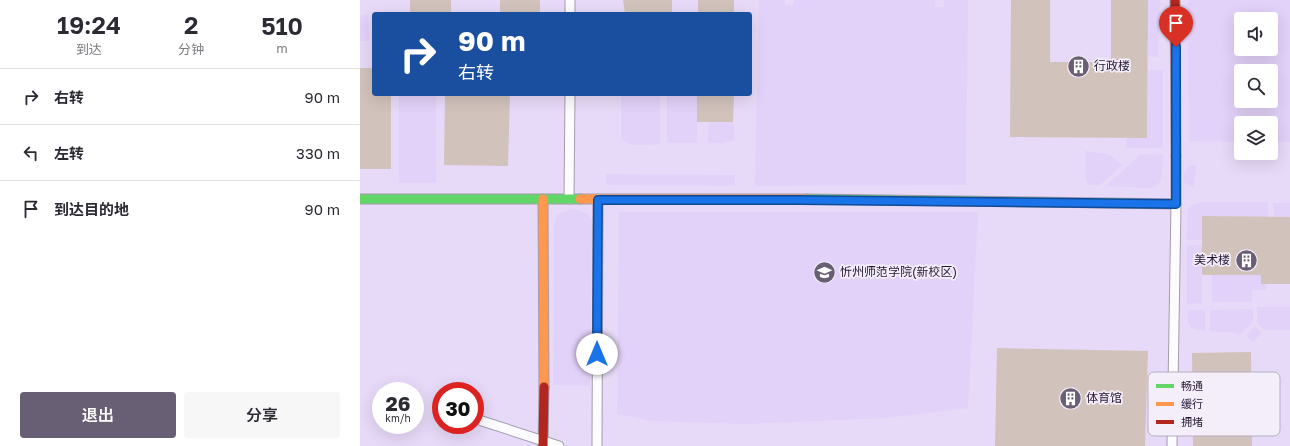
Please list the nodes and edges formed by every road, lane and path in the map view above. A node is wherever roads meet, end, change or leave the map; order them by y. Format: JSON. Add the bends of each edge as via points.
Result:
{"nodes":[{"id":1,"x":570,"y":0,"type":"edge"},
{"id":2,"x":1175,"y":0,"type":"edge"},
{"id":3,"x":570,"y":12,"type":"edge"},
{"id":4,"x":570,"y":96,"type":"edge"},
{"id":5,"x":543,"y":199,"type":"junction"},
{"id":6,"x":360,"y":200,"type":"edge"},
{"id":7,"x":569,"y":200,"type":"junction"},
{"id":8,"x":598,"y":200,"type":"junction"},
{"id":9,"x":1176,"y":204,"type":"junction"},
{"id":10,"x":1173,"y":372,"type":"edge"},
{"id":11,"x":484,"y":422,"type":"edge"},
{"id":12,"x":1172,"y":436,"type":"edge"},
{"id":13,"x":544,"y":443,"type":"edge"},
{"id":14,"x":560,"y":446,"type":"edge"},
{"id":15,"x":597,"y":446,"type":"edge"},
{"id":16,"x":1172,"y":446,"type":"edge"}],
"edges":[{"from":1,"to":3,"type":"street"},
{"from":2,"to":9,"type":"street"},
{"from":4,"to":7,"type":"street"},
{"from":5,"to":6,"type":"street"},
{"from":5,"to":7,"type":"street"},
{"from":5,"to":13,"type":"street"},
{"from":7,"to":8,"type":"street"},
{"from":8,"to":9,"type":"street"},
{"from":8,"to":15,"type":"street"},
{"from":9,"to":10,"type":"street"},
{"from":11,"to":13,"type":"street"},
{"from":12,"to":16,"type":"street"},
{"from":13,"to":14,"type":"street"}]}
